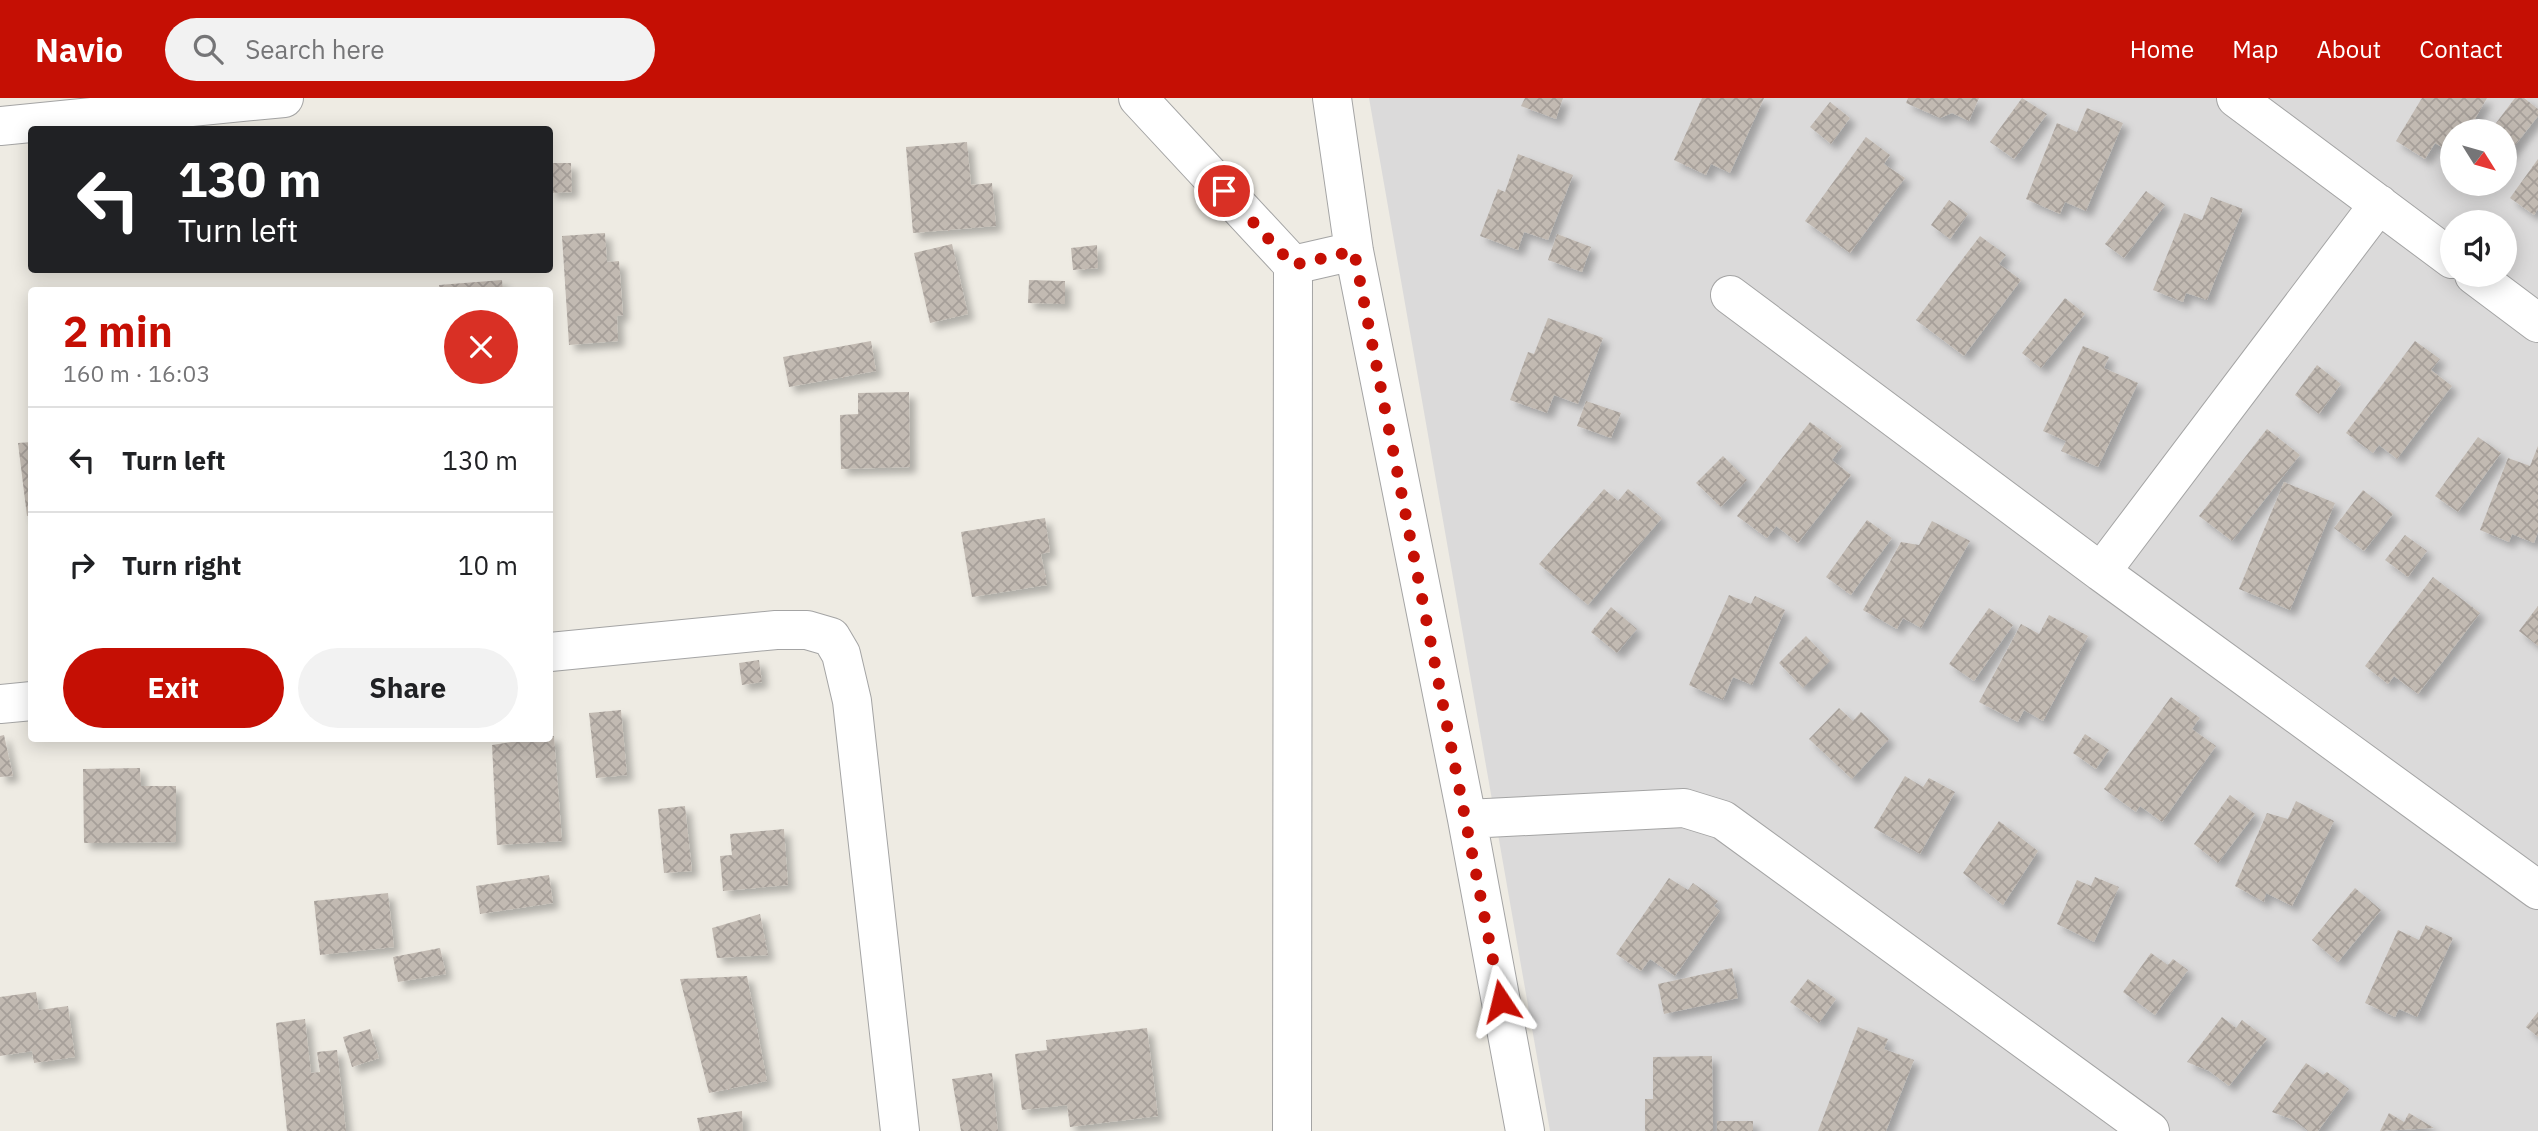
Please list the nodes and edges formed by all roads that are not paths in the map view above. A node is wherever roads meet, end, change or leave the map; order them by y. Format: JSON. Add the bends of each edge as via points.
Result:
{"nodes":[{"id":1,"x":284,"y":98,"type":"edge"},
{"id":2,"x":1138,"y":98,"type":"edge"},
{"id":3,"x":1332,"y":98,"type":"edge"},
{"id":4,"x":2236,"y":98,"type":"edge"},
{"id":5,"x":0,"y":126,"type":"edge"},
{"id":6,"x":2379,"y":204,"type":"junction"},
{"id":7,"x":2440,"y":249,"type":"edge"},
{"id":8,"x":1354,"y":251,"type":"junction"},
{"id":9,"x":1293,"y":265,"type":"junction"},
{"id":10,"x":2489,"y":287,"type":"edge"},
{"id":11,"x":1730,"y":295,"type":"dead end"},
{"id":12,"x":2538,"y":323,"type":"edge"},
{"id":13,"x":2101,"y":572,"type":"junction"},
{"id":14,"x":553,"y":652,"type":"edge"},
{"id":15,"x":28,"y":701,"type":"edge"},
{"id":16,"x":0,"y":704,"type":"edge"},
{"id":17,"x":1467,"y":819,"type":"junction"},
{"id":18,"x":2538,"y":890,"type":"edge"},
{"id":19,"x":900,"y":1131,"type":"edge"},
{"id":20,"x":1292,"y":1131,"type":"edge"},
{"id":21,"x":1525,"y":1131,"type":"edge"},
{"id":22,"x":2150,"y":1131,"type":"edge"}],
"edges":[{"from":1,"to":5,"type":"street"},
{"from":2,"to":9,"type":"street"},
{"from":3,"to":8,"type":"street"},
{"from":4,"to":6,"type":"street"},
{"from":6,"to":7,"type":"street"},
{"from":6,"to":13,"type":"street"},
{"from":8,"to":9,"type":"street"},
{"from":8,"to":17,"type":"street"},
{"from":9,"to":20,"type":"street"},
{"from":10,"to":12,"type":"street"},
{"from":11,"to":13,"type":"street"},
{"from":13,"to":18,"type":"street"},
{"from":14,"to":19,"type":"street","via":[[776,630],[807,630],[831,637],[841,654],[852,701]]},
{"from":15,"to":16,"type":"street"},
{"from":17,"to":21,"type":"street"},
{"from":17,"to":22,"type":"street","via":[[1684,808],[1723,820]]}]}
